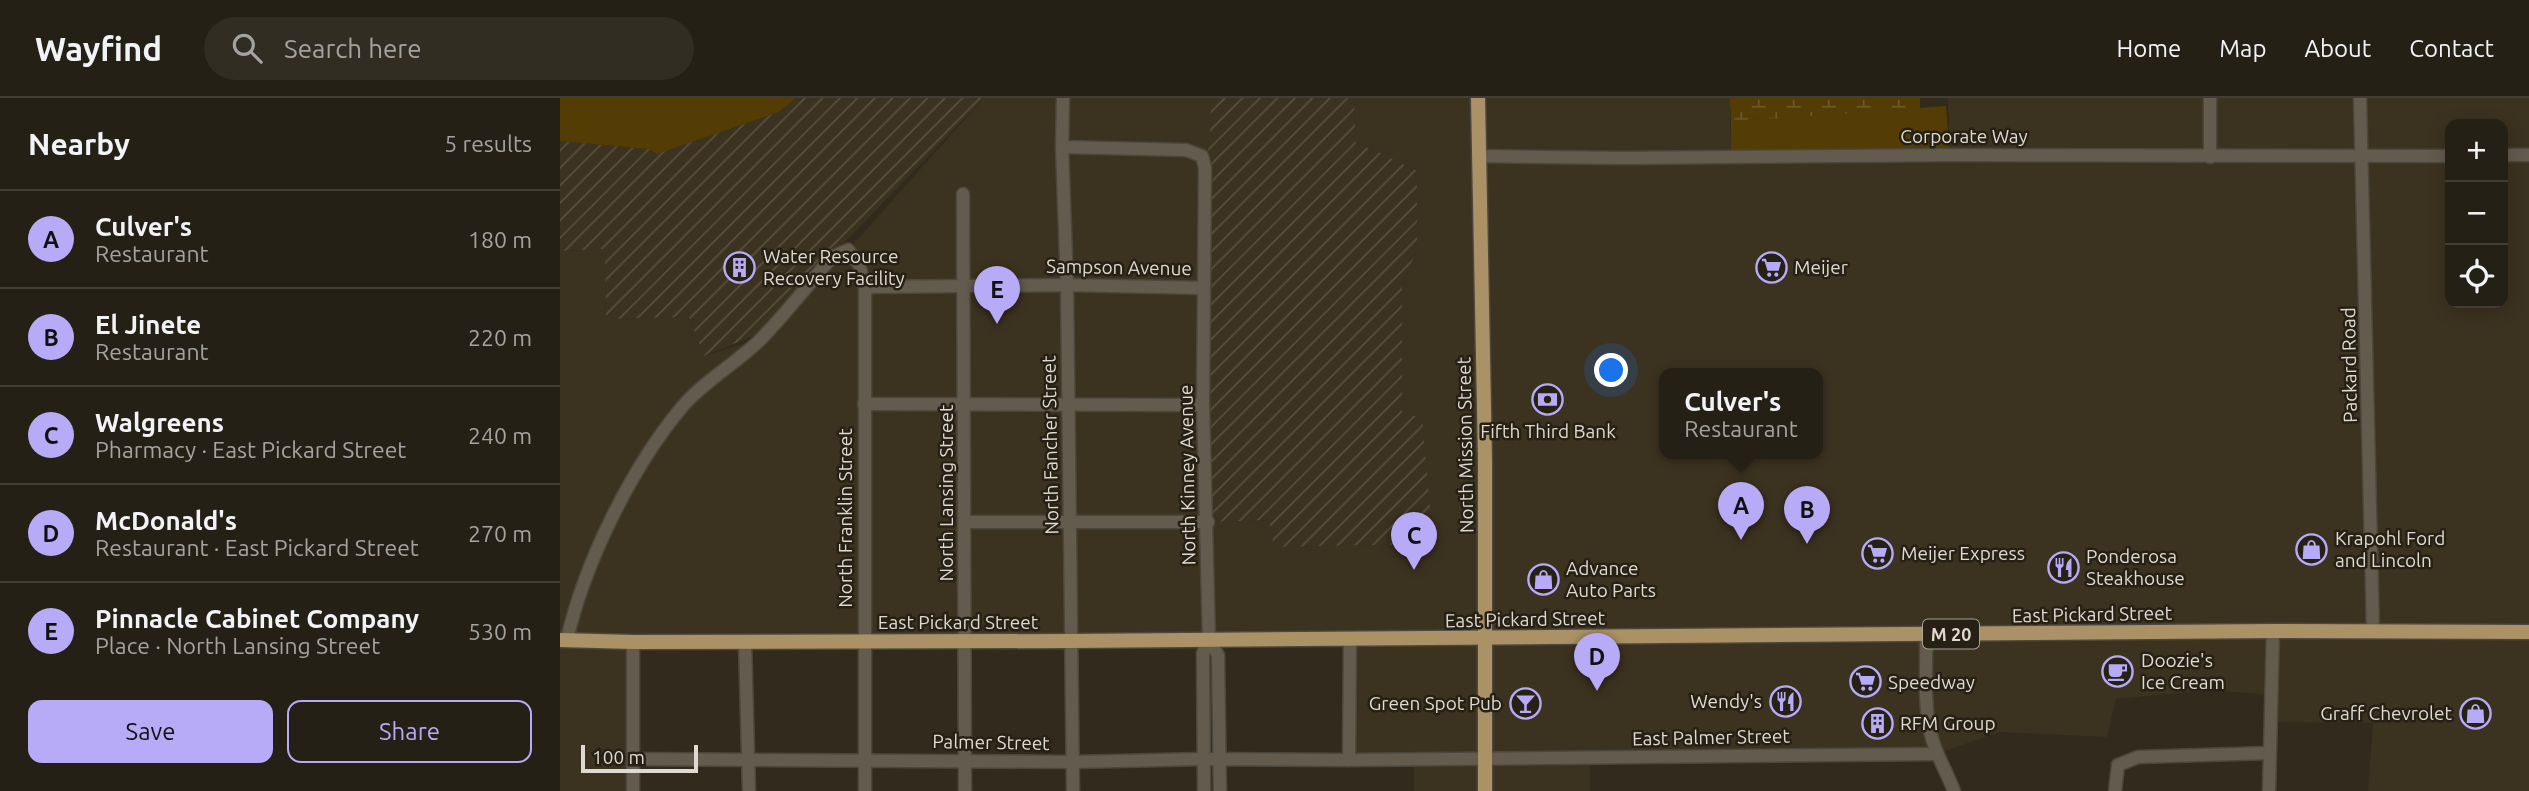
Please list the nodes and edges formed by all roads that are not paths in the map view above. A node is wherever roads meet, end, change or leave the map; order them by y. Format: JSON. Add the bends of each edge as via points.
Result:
{"nodes":[{"id":1,"x":1063,"y":98,"type":"edge"},
{"id":2,"x":1478,"y":98,"type":"edge"},
{"id":3,"x":2210,"y":98,"type":"edge"},
{"id":4,"x":2360,"y":98,"type":"edge"},
{"id":5,"x":1062,"y":147,"type":"junction"},
{"id":6,"x":2508,"y":155,"type":"edge"},
{"id":7,"x":2529,"y":155,"type":"edge"},
{"id":8,"x":1478,"y":156,"type":"junction"},
{"id":9,"x":2445,"y":156,"type":"edge"},
{"id":10,"x":2210,"y":157,"type":"junction"},
{"id":11,"x":2362,"y":157,"type":"junction"},
{"id":12,"x":963,"y":194,"type":"dead end"},
{"id":13,"x":1068,"y":285,"type":"junction"},
{"id":14,"x":963,"y":286,"type":"junction"},
{"id":15,"x":865,"y":287,"type":"junction"},
{"id":16,"x":1204,"y":288,"type":"junction"},
{"id":17,"x":864,"y":404,"type":"junction"},
{"id":18,"x":1068,"y":405,"type":"junction"},
{"id":19,"x":1203,"y":405,"type":"junction"},
{"id":20,"x":964,"y":406,"type":"junction"},
{"id":21,"x":965,"y":522,"type":"junction"},
{"id":22,"x":1071,"y":522,"type":"junction"},
{"id":23,"x":1208,"y":522,"type":"junction"},
{"id":24,"x":2273,"y":631,"type":"junction"},
{"id":25,"x":2373,"y":631,"type":"junction"},
{"id":26,"x":2529,"y":632,"type":"edge"},
{"id":27,"x":1926,"y":635,"type":"junction"},
{"id":28,"x":1486,"y":639,"type":"junction"},
{"id":29,"x":563,"y":640,"type":"edge"},
{"id":30,"x":1209,"y":640,"type":"junction"},
{"id":31,"x":1350,"y":640,"type":"junction"},
{"id":32,"x":966,"y":641,"type":"junction"},
{"id":33,"x":1072,"y":641,"type":"junction"},
{"id":34,"x":634,"y":642,"type":"junction"},
{"id":35,"x":745,"y":642,"type":"junction"},
{"id":36,"x":863,"y":642,"type":"junction"},
{"id":37,"x":2269,"y":753,"type":"junction"},
{"id":38,"x":1937,"y":754,"type":"junction"},
{"id":39,"x":1485,"y":758,"type":"junction"},
{"id":40,"x":633,"y":759,"type":"junction"},
{"id":41,"x":748,"y":759,"type":"junction"},
{"id":42,"x":865,"y":759,"type":"junction"},
{"id":43,"x":1205,"y":759,"type":"junction"},
{"id":44,"x":1219,"y":760,"type":"junction"},
{"id":45,"x":1349,"y":760,"type":"junction"},
{"id":46,"x":965,"y":761,"type":"junction"},
{"id":47,"x":1073,"y":762,"type":"junction"},
{"id":48,"x":633,"y":791,"type":"edge"},
{"id":49,"x":749,"y":791,"type":"edge"},
{"id":50,"x":865,"y":791,"type":"edge"},
{"id":51,"x":965,"y":791,"type":"edge"},
{"id":52,"x":1073,"y":791,"type":"edge"},
{"id":53,"x":1204,"y":791,"type":"edge"},
{"id":54,"x":1220,"y":791,"type":"edge"},
{"id":55,"x":1485,"y":791,"type":"edge"},
{"id":56,"x":1954,"y":791,"type":"edge"},
{"id":57,"x":2115,"y":791,"type":"edge"},
{"id":58,"x":2269,"y":791,"type":"edge"}],
"edges":[{"from":1,"to":5,"type":"street","name":"North Fancher Street"},
{"from":2,"to":8,"type":"main road","name":"North Mission Street"},
{"from":3,"to":10,"type":"street"},
{"from":4,"to":11,"type":"street","name":"Packard Road"},
{"from":5,"to":13,"type":"street","name":"North Fancher Street"},
{"from":5,"to":16,"type":"street","name":"North Kinney Avenue","via":[[1186,150],[1202,156]]},
{"from":6,"to":7,"type":"street"},
{"from":8,"to":10,"type":"street","name":"Corporate Way"},
{"from":8,"to":28,"type":"main road","name":"North Mission Street"},
{"from":9,"to":11,"type":"street","name":"Corporate Way"},
{"from":10,"to":11,"type":"street","name":"Corporate Way"},
{"from":11,"to":25,"type":"street","name":"Packard Road"},
{"from":12,"to":14,"type":"street","name":"North Lansing Street"},
{"from":13,"to":14,"type":"street","name":"Sampson Avenue"},
{"from":13,"to":16,"type":"street","name":"Sampson Avenue"},
{"from":13,"to":18,"type":"street","name":"North Fancher Street"},
{"from":14,"to":15,"type":"street","name":"Sampson Avenue"},
{"from":14,"to":20,"type":"street","name":"North Lansing Street"},
{"from":15,"to":17,"type":"street","name":"North Franklin Street"},
{"from":15,"to":29,"type":"street","name":"North Franklin Street","via":[[859,264],[848,250],[832,257],[761,338],[683,406],[616,509]]},
{"from":16,"to":19,"type":"street","name":"North Kinney Avenue"},
{"from":17,"to":20,"type":"street"},
{"from":17,"to":36,"type":"street","name":"North Franklin Street"},
{"from":18,"to":19,"type":"street"},
{"from":18,"to":20,"type":"street"},
{"from":18,"to":22,"type":"street","name":"North Fancher Street"},
{"from":19,"to":23,"type":"street","name":"North Kinney Avenue"},
{"from":20,"to":21,"type":"street","name":"North Lansing Street"},
{"from":21,"to":22,"type":"street"},
{"from":21,"to":32,"type":"street","name":"North Lansing Street"},
{"from":22,"to":23,"type":"street"},
{"from":22,"to":33,"type":"street","name":"North Fancher Street"},
{"from":23,"to":30,"type":"street","name":"North Kinney Avenue"},
{"from":24,"to":25,"type":"main road","name":"East Pickard Street","number":"M 20"},
{"from":24,"to":27,"type":"main road","name":"East Pickard Street","number":"M 20"},
{"from":24,"to":37,"type":"street"},
{"from":25,"to":26,"type":"main road","name":"East Pickard Street","number":"M 20"},
{"from":27,"to":28,"type":"main road","name":"East Pickard Street","number":"M 20"},
{"from":27,"to":38,"type":"street","via":[[1927,713]]},
{"from":28,"to":31,"type":"main road","name":"East Pickard Street"},
{"from":28,"to":39,"type":"main road","name":"North Mission Street"},
{"from":29,"to":34,"type":"main road","name":"East Pickard Street"},
{"from":30,"to":31,"type":"main road","name":"East Pickard Street"},
{"from":30,"to":33,"type":"main road","name":"East Pickard Street"},
{"from":30,"to":43,"type":"street","name":"North Kinney Avenue","via":[[1203,653]]},
{"from":30,"to":44,"type":"street","via":[[1218,655]]},
{"from":31,"to":45,"type":"street"},
{"from":32,"to":33,"type":"main road","name":"East Pickard Street"},
{"from":32,"to":36,"type":"main road","name":"East Pickard Street"},
{"from":32,"to":46,"type":"street","name":"North Lansing Street"},
{"from":33,"to":47,"type":"street","name":"North Fancher Street"},
{"from":34,"to":35,"type":"main road","name":"East Pickard Street"},
{"from":34,"to":40,"type":"street"},
{"from":35,"to":36,"type":"main road","name":"East Pickard Street"},
{"from":35,"to":41,"type":"street"},
{"from":36,"to":42,"type":"street","name":"North Franklin Street"},
{"from":37,"to":57,"type":"street","via":[[2138,757],[2119,765]]},
{"from":37,"to":58,"type":"street"},
{"from":38,"to":39,"type":"street","name":"East Palmer Street"},
{"from":38,"to":56,"type":"street"},
{"from":39,"to":45,"type":"street","name":"East Palmer Street"},
{"from":39,"to":55,"type":"main road","name":"North Mission Street"},
{"from":40,"to":41,"type":"street","name":"Palmer Street"},
{"from":40,"to":48,"type":"street"},
{"from":41,"to":42,"type":"street","name":"Palmer Street"},
{"from":41,"to":49,"type":"street"},
{"from":42,"to":46,"type":"street","name":"Palmer Street"},
{"from":42,"to":50,"type":"street","name":"North Franklin Street"},
{"from":43,"to":44,"type":"street","name":"Palmer Street"},
{"from":43,"to":47,"type":"street","name":"Palmer Street"},
{"from":43,"to":53,"type":"street","name":"North Kinney Avenue"},
{"from":44,"to":45,"type":"street","name":"Palmer Street"},
{"from":44,"to":54,"type":"street"},
{"from":46,"to":47,"type":"street","name":"Palmer Street"},
{"from":46,"to":51,"type":"street","name":"North Lansing Street"},
{"from":47,"to":52,"type":"street","name":"North Fancher Street"}]}
